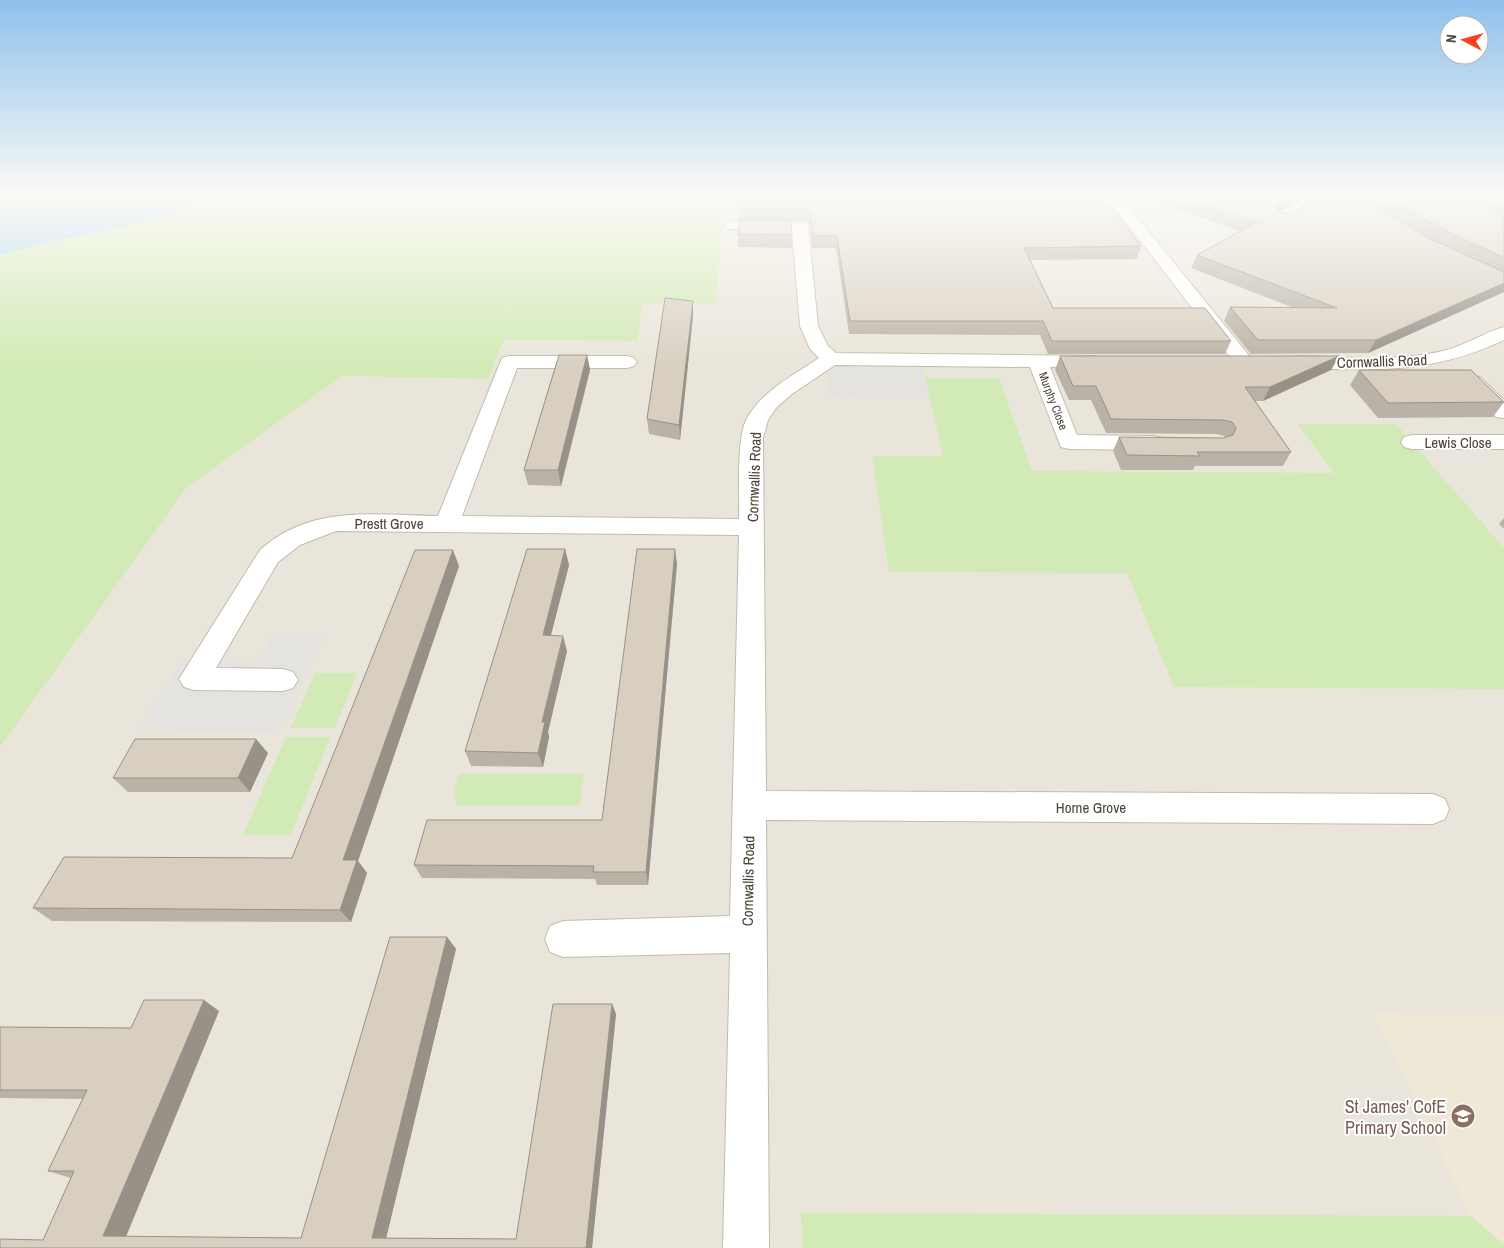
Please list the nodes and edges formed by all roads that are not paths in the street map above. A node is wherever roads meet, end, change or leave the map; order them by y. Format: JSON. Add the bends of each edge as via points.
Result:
{"nodes":[{"id":1,"x":803,"y":253,"type":"edge"},
{"id":2,"x":1158,"y":253,"type":"edge"},
{"id":3,"x":1504,"y":333,"type":"edge"},
{"id":4,"x":1448,"y":356,"type":"junction"},
{"id":5,"x":832,"y":359,"type":"junction"},
{"id":6,"x":627,"y":362,"type":"dead end"},
{"id":7,"x":1038,"y":362,"type":"junction"},
{"id":8,"x":1115,"y":362,"type":"edge"},
{"id":9,"x":1216,"y":362,"type":"edge"},
{"id":10,"x":1244,"y":362,"type":"junction"},
{"id":11,"x":1504,"y":412,"type":"edge"},
{"id":12,"x":1412,"y":442,"type":"dead end"},
{"id":13,"x":1504,"y":442,"type":"edge"},
{"id":14,"x":1177,"y":443,"type":"edge"},
{"id":15,"x":447,"y":523,"type":"junction"},
{"id":16,"x":752,"y":527,"type":"junction"},
{"id":17,"x":283,"y":680,"type":"dead end"},
{"id":18,"x":750,"y":805,"type":"junction"},
{"id":19,"x":1433,"y":809,"type":"dead end"},
{"id":20,"x":748,"y":934,"type":"junction"},
{"id":21,"x":563,"y":939,"type":"dead end"},
{"id":22,"x":746,"y":1248,"type":"edge"}],
"edges":[{"from":1,"to":5,"type":"street","via":[[809,326],[820,350]]},
{"from":2,"to":10,"type":"street"},
{"from":3,"to":4,"type":"street","name":"Cornwallis Road"},
{"from":4,"to":10,"type":"street","name":"Cornwallis Road","via":[[1399,362]]},
{"from":4,"to":11,"type":"street"},
{"from":5,"to":7,"type":"street"},
{"from":5,"to":16,"type":"street","name":"Cornwallis Road","via":[[785,390],[757,420],[752,438]]},
{"from":6,"to":15,"type":"street","via":[[509,362]]},
{"from":7,"to":8,"type":"street"},
{"from":7,"to":14,"type":"street","name":"Murphy Close","via":[[1069,442]]},
{"from":9,"to":10,"type":"street","name":"Cornwallis Road"},
{"from":12,"to":13,"type":"street","name":"Lewis Close"},
{"from":15,"to":16,"type":"street","name":"Prestt Grove"},
{"from":15,"to":17,"type":"street","name":"Prestt Grove","via":[[336,523],[304,531],[274,551],[194,679]]},
{"from":16,"to":18,"type":"street","name":"Cornwallis Road"},
{"from":18,"to":19,"type":"street","name":"Horne Grove"},
{"from":18,"to":20,"type":"street","name":"Cornwallis Road"},
{"from":20,"to":21,"type":"street"},
{"from":20,"to":22,"type":"street","name":"Cornwallis Road"}]}
